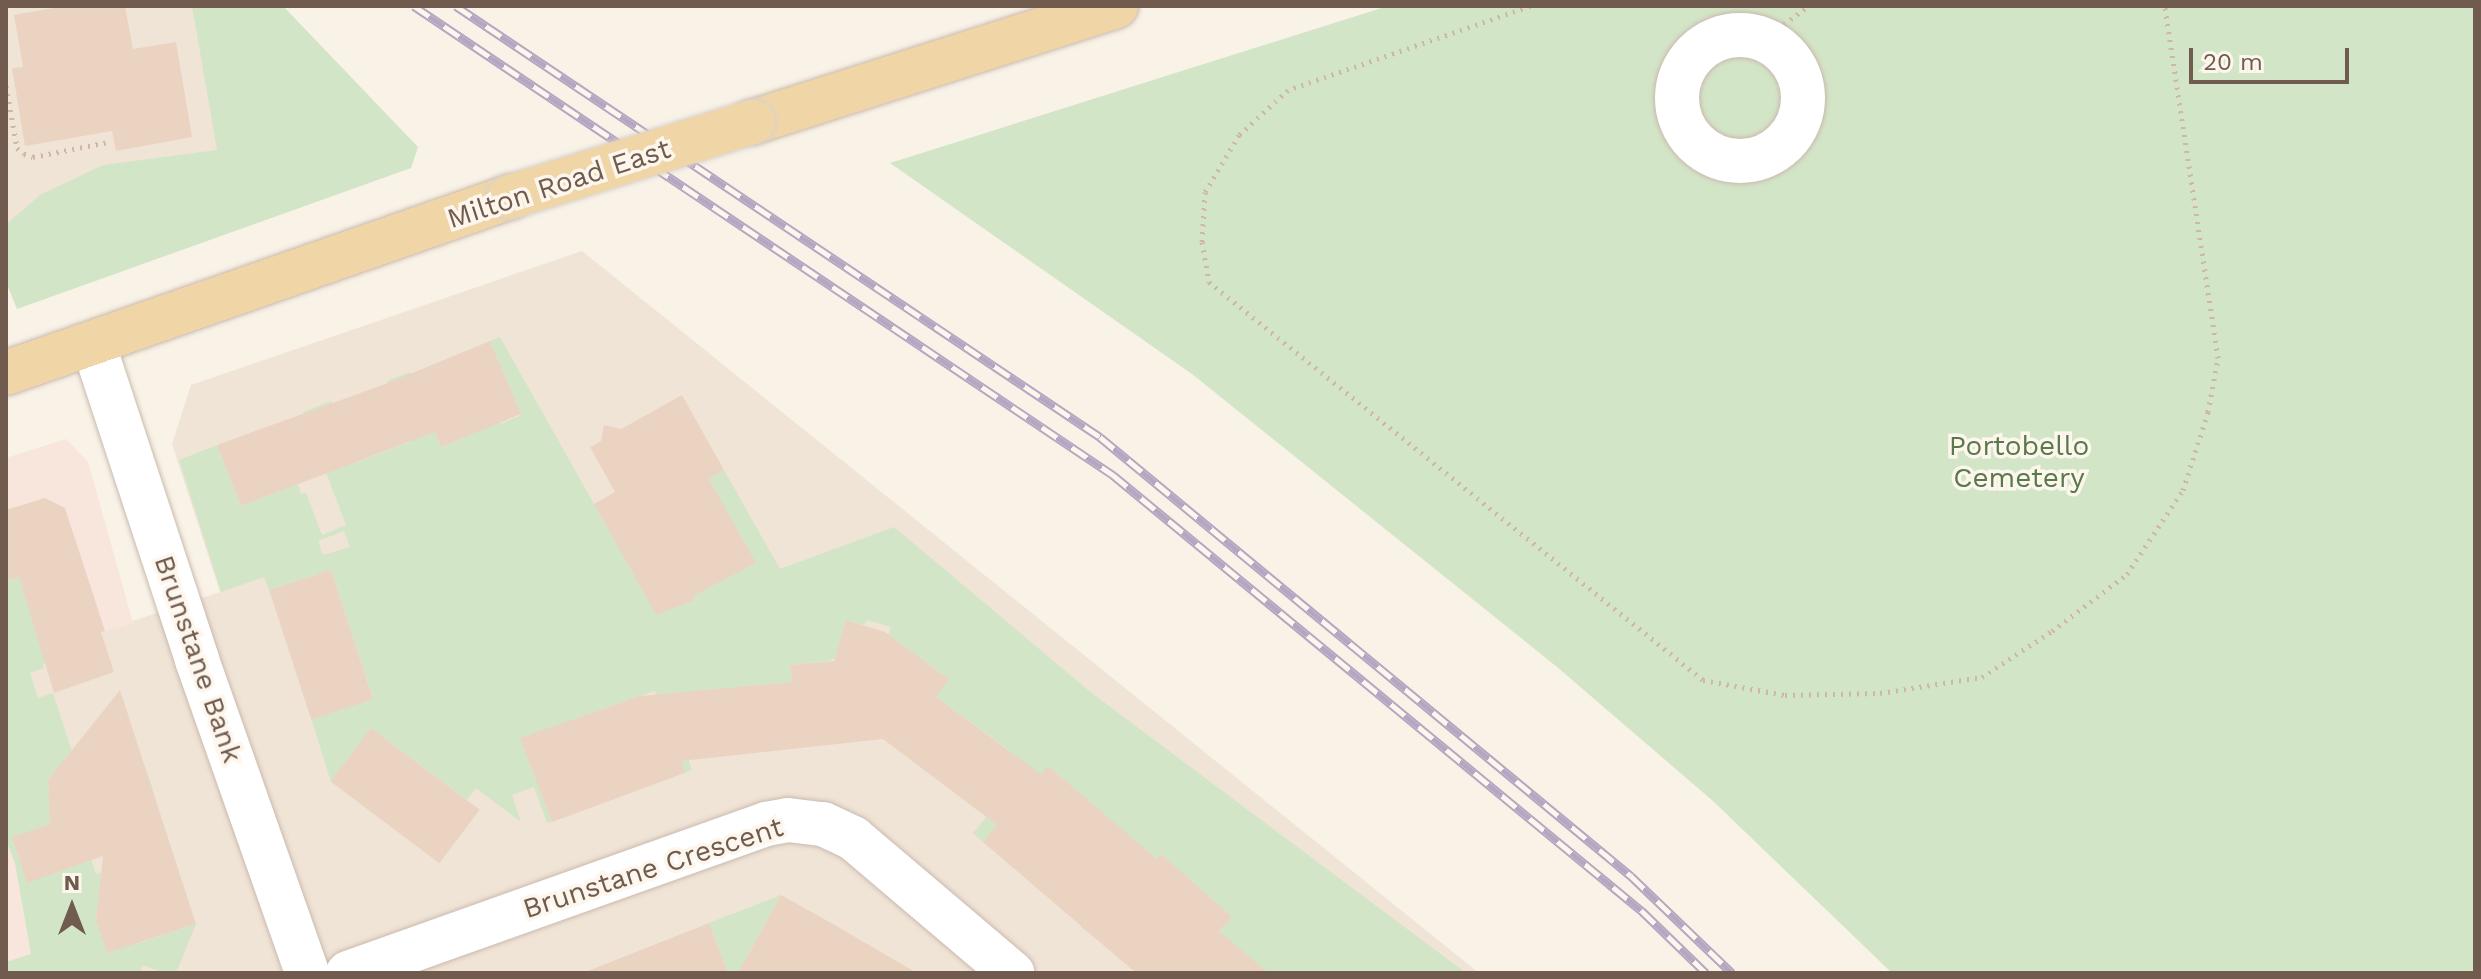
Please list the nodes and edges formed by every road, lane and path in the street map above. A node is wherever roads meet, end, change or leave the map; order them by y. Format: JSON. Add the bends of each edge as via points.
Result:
{"nodes":[{"id":1,"x":1116,"y":6,"type":"edge"},
{"id":2,"x":1530,"y":6,"type":"edge"},
{"id":3,"x":1808,"y":6,"type":"edge"},
{"id":4,"x":2165,"y":6,"type":"edge"},
{"id":5,"x":1714,"y":22,"type":"edge"},
{"id":6,"x":1765,"y":39,"type":"junction"},
{"id":7,"x":6,"y":86,"type":"edge"},
{"id":8,"x":108,"y":142,"type":"dead end"},
{"id":9,"x":93,"y":343,"type":"junction"},
{"id":10,"x":6,"y":373,"type":"edge"},
{"id":11,"x":307,"y":973,"type":"edge"},
{"id":12,"x":348,"y":973,"type":"edge"},
{"id":13,"x":1012,"y":973,"type":"edge"}],
"edges":[{"from":1,"to":9,"type":"main road","name":"Milton Road East","bridge":true,"via":[[510,197]]},
{"from":2,"to":4,"type":"path","via":[[1288,90],[1239,135],[1205,192],[1202,242],[1209,282],[1703,680],[1785,695],[1880,693],[1982,677],[2127,574],[2183,490],[2208,412],[2218,358]]},
{"from":3,"to":6,"type":"path"},
{"from":5,"to":6,"type":"street"},
{"from":5,"to":6,"type":"street","via":[[1683,67],[1676,89],[1677,112],[1687,134],[1704,151],[1726,160],[1749,161],[1771,153],[1801,118],[1804,94],[1798,71]]},
{"from":7,"to":8,"type":"path","via":[[17,148],[24,154],[33,157]]},
{"from":9,"to":10,"type":"main road","name":"Milton Road East"},
{"from":9,"to":11,"type":"street","name":"Brunstane Bank"},
{"from":12,"to":13,"type":"street","name":"Brunstane Crescent","via":[[788,820],[823,824],[853,838]]}]}
